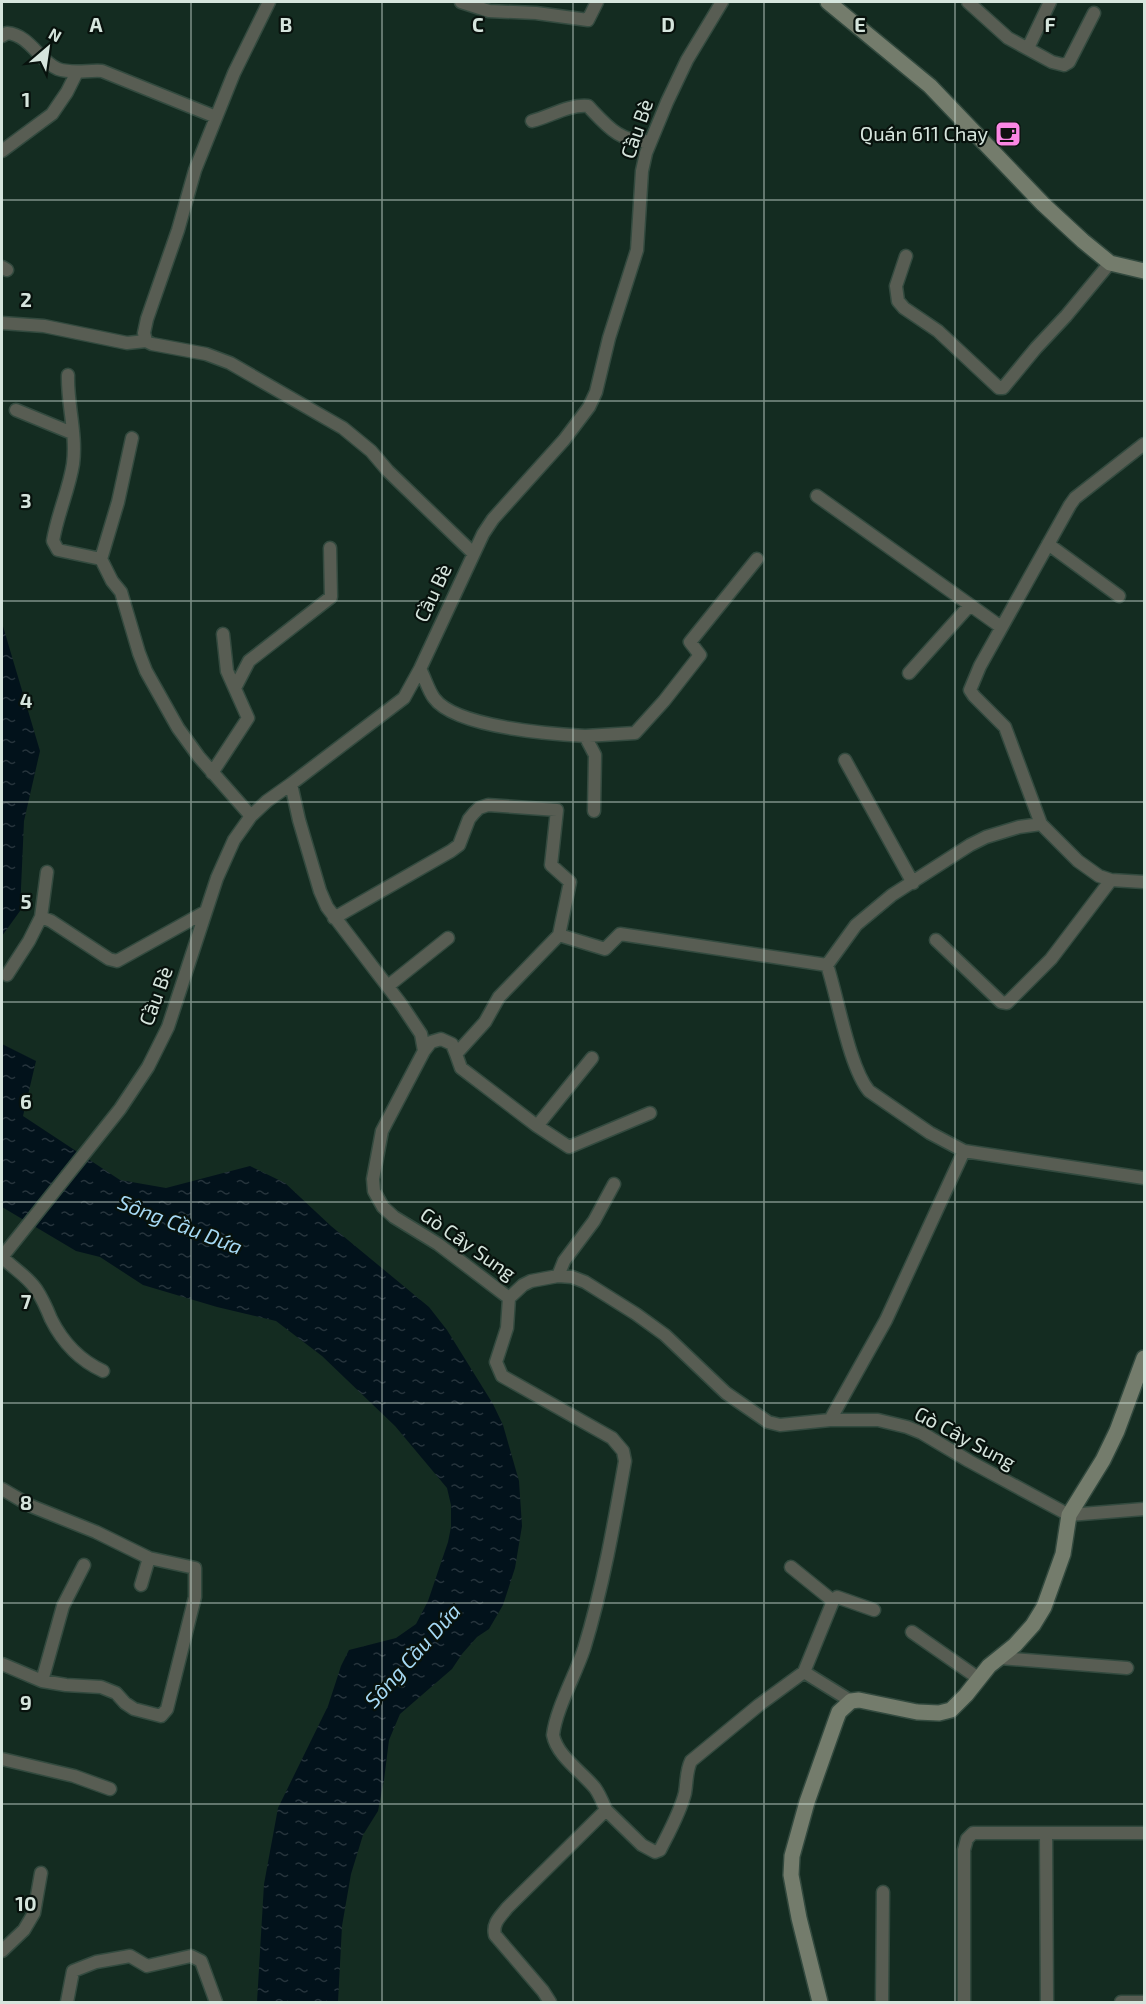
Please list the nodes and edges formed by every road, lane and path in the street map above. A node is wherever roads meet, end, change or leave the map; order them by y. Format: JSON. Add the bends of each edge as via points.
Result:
{"nodes":[{"id":1,"x":269,"y":2,"type":"edge"},
{"id":2,"x":461,"y":2,"type":"edge"},
{"id":3,"x":597,"y":2,"type":"edge"},
{"id":4,"x":722,"y":2,"type":"edge"},
{"id":5,"x":828,"y":2,"type":"edge"},
{"id":6,"x":968,"y":2,"type":"edge"},
{"id":7,"x":1050,"y":2,"type":"edge"},
{"id":8,"x":1094,"y":13,"type":"dead end"},
{"id":9,"x":2,"y":36,"type":"edge"},
{"id":10,"x":1028,"y":48,"type":"junction"},
{"id":11,"x":77,"y":72,"type":"junction"},
{"id":12,"x":216,"y":117,"type":"junction"},
{"id":13,"x":532,"y":121,"type":"dead end"},
{"id":14,"x":651,"y":141,"type":"junction"},
{"id":15,"x":2,"y":151,"type":"edge"},
{"id":16,"x":906,"y":256,"type":"dead end"},
{"id":17,"x":1110,"y":263,"type":"junction"},
{"id":18,"x":1144,"y":271,"type":"edge"},
{"id":19,"x":2,"y":323,"type":"edge"},
{"id":20,"x":146,"y":341,"type":"junction"},
{"id":21,"x":68,"y":375,"type":"dead end"},
{"id":22,"x":16,"y":410,"type":"dead end"},
{"id":23,"x":72,"y":434,"type":"junction"},
{"id":24,"x":132,"y":438,"type":"dead end"},
{"id":25,"x":1144,"y":444,"type":"edge"},
{"id":26,"x":817,"y":496,"type":"dead end"},
{"id":27,"x":1048,"y":544,"type":"junction"},
{"id":28,"x":330,"y":548,"type":"dead end"},
{"id":29,"x":473,"y":554,"type":"junction"},
{"id":30,"x":101,"y":559,"type":"junction"},
{"id":31,"x":757,"y":559,"type":"dead end"},
{"id":32,"x":1119,"y":596,"type":"dead end"},
{"id":33,"x":970,"y":605,"type":"junction"},
{"id":34,"x":1001,"y":627,"type":"junction"},
{"id":35,"x":223,"y":634,"type":"dead end"},
{"id":36,"x":420,"y":669,"type":"junction"},
{"id":37,"x":909,"y":673,"type":"dead end"},
{"id":38,"x":235,"y":688,"type":"junction"},
{"id":39,"x":585,"y":736,"type":"junction"},
{"id":40,"x":845,"y":760,"type":"dead end"},
{"id":41,"x":212,"y":773,"type":"junction"},
{"id":42,"x":291,"y":784,"type":"junction"},
{"id":43,"x":594,"y":811,"type":"dead end"},
{"id":44,"x":251,"y":816,"type":"junction"},
{"id":45,"x":1041,"y":824,"type":"junction"},
{"id":46,"x":47,"y":872,"type":"dead end"},
{"id":47,"x":1111,"y":880,"type":"junction"},
{"id":48,"x":1144,"y":882,"type":"edge"},
{"id":49,"x":913,"y":883,"type":"junction"},
{"id":50,"x":205,"y":912,"type":"junction"},
{"id":51,"x":40,"y":917,"type":"junction"},
{"id":52,"x":334,"y":918,"type":"junction"},
{"id":53,"x":559,"y":935,"type":"junction"},
{"id":54,"x":448,"y":938,"type":"dead end"},
{"id":55,"x":936,"y":940,"type":"dead end"},
{"id":56,"x":827,"y":965,"type":"junction"},
{"id":57,"x":7,"y":975,"type":"dead end"},
{"id":58,"x":388,"y":986,"type":"junction"},
{"id":59,"x":424,"y":1052,"type":"junction"},
{"id":60,"x":456,"y":1054,"type":"junction"},
{"id":61,"x":592,"y":1058,"type":"dead end"},
{"id":62,"x":650,"y":1113,"type":"dead end"},
{"id":63,"x":537,"y":1126,"type":"junction"},
{"id":64,"x":964,"y":1151,"type":"junction"},
{"id":65,"x":1144,"y":1178,"type":"edge"},
{"id":66,"x":614,"y":1184,"type":"dead end"},
{"id":67,"x":3,"y":1255,"type":"edge"},
{"id":68,"x":558,"y":1276,"type":"junction"},
{"id":69,"x":509,"y":1298,"type":"junction"},
{"id":70,"x":1143,"y":1367,"type":"edge"},
{"id":71,"x":104,"y":1371,"type":"dead end"},
{"id":72,"x":830,"y":1420,"type":"junction"},
{"id":73,"x":2,"y":1489,"type":"edge"},
{"id":74,"x":1144,"y":1509,"type":"edge"},
{"id":75,"x":1069,"y":1515,"type":"junction"},
{"id":76,"x":149,"y":1558,"type":"junction"},
{"id":77,"x":84,"y":1565,"type":"dead end"},
{"id":78,"x":790,"y":1567,"type":"dead end"},
{"id":79,"x":141,"y":1585,"type":"dead end"},
{"id":80,"x":833,"y":1601,"type":"junction"},
{"id":81,"x":874,"y":1610,"type":"dead end"},
{"id":82,"x":912,"y":1632,"type":"dead end"},
{"id":83,"x":1000,"y":1658,"type":"junction"},
{"id":84,"x":2,"y":1664,"type":"edge"},
{"id":85,"x":1127,"y":1668,"type":"dead end"},
{"id":86,"x":804,"y":1672,"type":"junction"},
{"id":87,"x":978,"y":1678,"type":"junction"},
{"id":88,"x":42,"y":1681,"type":"junction"},
{"id":89,"x":851,"y":1701,"type":"junction"},
{"id":90,"x":2,"y":1759,"type":"edge"},
{"id":91,"x":110,"y":1789,"type":"dead end"},
{"id":92,"x":606,"y":1810,"type":"junction"},
{"id":93,"x":1144,"y":1833,"type":"edge"},
{"id":94,"x":1046,"y":1834,"type":"junction"},
{"id":95,"x":41,"y":1873,"type":"dead end"},
{"id":96,"x":883,"y":1892,"type":"dead end"},
{"id":97,"x":2,"y":1951,"type":"edge"},
{"id":98,"x":67,"y":2002,"type":"edge"},
{"id":99,"x":216,"y":2002,"type":"edge"},
{"id":100,"x":550,"y":2002,"type":"edge"},
{"id":101,"x":820,"y":2002,"type":"edge"},
{"id":102,"x":882,"y":2002,"type":"edge"},
{"id":103,"x":964,"y":2002,"type":"edge"},
{"id":104,"x":1047,"y":2002,"type":"edge"},
{"id":105,"x":1120,"y":2002,"type":"edge"},
{"id":106,"x":1144,"y":2002,"type":"edge"}],
"edges":[{"from":1,"to":12,"type":"street"},
{"from":2,"to":3,"type":"street","via":[[489,11],[588,20]]},
{"from":4,"to":14,"type":"street","name":"Cầu Bè","via":[[687,60]]},
{"from":5,"to":17,"type":"street","via":[[930,86],[1043,204]]},
{"from":6,"to":10,"type":"street","via":[[1008,38]]},
{"from":7,"to":10,"type":"street"},
{"from":8,"to":10,"type":"street","via":[[1064,65]]},
{"from":9,"to":11,"type":"street","via":[[12,33],[57,69]]},
{"from":11,"to":12,"type":"street","via":[[102,71]]},
{"from":11,"to":15,"type":"street","via":[[51,114]]},
{"from":12,"to":20,"type":"street","via":[[147,319]]},
{"from":13,"to":14,"type":"street","via":[[588,106],[621,137]]},
{"from":14,"to":29,"type":"street","name":"Cầu Bè","via":[[642,171],[637,250],[596,392],[564,440],[493,519]]},
{"from":16,"to":17,"type":"street","via":[[896,286],[898,302],[938,331],[999,388],[1004,388]]},
{"from":17,"to":18,"type":"street"},
{"from":19,"to":20,"type":"street","via":[[44,326],[127,343]]},
{"from":20,"to":29,"type":"street","via":[[230,363],[343,428]]},
{"from":21,"to":23,"type":"street"},
{"from":22,"to":23,"type":"street"},
{"from":23,"to":30,"type":"street","via":[[73,463],[53,541],[58,550]]},
{"from":24,"to":30,"type":"street"},
{"from":25,"to":27,"type":"street","via":[[1075,498]]},
{"from":26,"to":33,"type":"street"},
{"from":27,"to":32,"type":"street"},
{"from":27,"to":34,"type":"street"},
{"from":28,"to":38,"type":"street","via":[[331,597],[249,661]]},
{"from":29,"to":36,"type":"street","name":"Cầu Bè"},
{"from":30,"to":41,"type":"street","via":[[121,592],[139,653],[155,688],[178,728]]},
{"from":31,"to":39,"type":"street","via":[[690,642],[700,655],[635,733]]},
{"from":33,"to":34,"type":"street"},
{"from":33,"to":37,"type":"street"},
{"from":34,"to":45,"type":"street","via":[[970,690],[1005,728]]},
{"from":35,"to":38,"type":"street","via":[[227,670]]},
{"from":36,"to":39,"type":"street","via":[[434,698],[467,718],[539,733]]},
{"from":36,"to":42,"type":"street","name":"Cầu Bè","via":[[404,698]]},
{"from":38,"to":41,"type":"street","via":[[248,718]]},
{"from":39,"to":43,"type":"street","via":[[595,755]]},
{"from":40,"to":49,"type":"street"},
{"from":41,"to":44,"type":"street"},
{"from":42,"to":44,"type":"street","name":"Cầu Bè"},
{"from":42,"to":52,"type":"street","via":[[320,891]]},
{"from":44,"to":50,"type":"street","name":"Cầu Bè","via":[[226,855]]},
{"from":45,"to":47,"type":"street","via":[[1078,861]]},
{"from":45,"to":49,"type":"street","via":[[986,837]]},
{"from":46,"to":51,"type":"street"},
{"from":47,"to":48,"type":"street"},
{"from":47,"to":55,"type":"street","via":[[1052,959],[1007,1003],[986,989]]},
{"from":49,"to":56,"type":"street","via":[[856,925]]},
{"from":50,"to":51,"type":"street","via":[[117,961]]},
{"from":50,"to":67,"type":"street","name":"Cầu Bè","via":[[171,1017],[148,1067],[120,1109]]},
{"from":51,"to":57,"type":"street"},
{"from":52,"to":53,"type":"street","via":[[459,845],[478,808],[557,810],[551,865],[570,882]]},
{"from":52,"to":58,"type":"street"},
{"from":53,"to":56,"type":"street","via":[[605,949],[620,934]]},
{"from":53,"to":60,"type":"street","via":[[499,997],[485,1022]]},
{"from":54,"to":58,"type":"street"},
{"from":56,"to":64,"type":"street","via":[[864,1085],[913,1123]]},
{"from":58,"to":59,"type":"street","via":[[421,1034]]},
{"from":59,"to":60,"type":"street","via":[[431,1042],[441,1039],[452,1044]]},
{"from":59,"to":69,"type":"street","name":"Gò Cây Sung","via":[[382,1131],[374,1191],[394,1217],[431,1239]]},
{"from":60,"to":63,"type":"street","via":[[461,1068]]},
{"from":61,"to":63,"type":"street"},
{"from":62,"to":63,"type":"street","via":[[569,1148]]},
{"from":64,"to":65,"type":"street"},
{"from":64,"to":72,"type":"street","via":[[886,1320]]},
{"from":66,"to":68,"type":"street"},
{"from":67,"to":71,"type":"street","via":[[39,1292],[73,1351]]},
{"from":68,"to":69,"type":"street","name":"Gò Cây Sung","via":[[531,1281]]},
{"from":68,"to":72,"type":"street","name":"Gò Cây Sung","via":[[585,1282],[621,1303],[665,1335],[726,1393],[768,1422],[780,1425]]},
{"from":69,"to":92,"type":"street","via":[[507,1328],[496,1362],[502,1376],[612,1438],[623,1451],[625,1461],[598,1600],[553,1735],[560,1751],[598,1791]]},
{"from":70,"to":75,"type":"street","via":[[1103,1460]]},
{"from":72,"to":75,"type":"street","name":"Gò Cây Sung","via":[[878,1420],[907,1427]]},
{"from":73,"to":76,"type":"street","via":[[31,1506]]},
{"from":74,"to":75,"type":"street"},
{"from":75,"to":83,"type":"street","via":[[1063,1554],[1044,1607],[1034,1625]]},
{"from":76,"to":79,"type":"street"},
{"from":76,"to":88,"type":"street","via":[[195,1568],[195,1597],[167,1708],[160,1716],[134,1709],[116,1693],[101,1687]]},
{"from":77,"to":88,"type":"street","via":[[63,1606]]},
{"from":78,"to":80,"type":"street"},
{"from":80,"to":81,"type":"street","via":[[837,1597]]},
{"from":80,"to":86,"type":"street"},
{"from":82,"to":87,"type":"street"},
{"from":83,"to":85,"type":"street"},
{"from":83,"to":87,"type":"street"},
{"from":84,"to":88,"type":"street"},
{"from":86,"to":89,"type":"street"},
{"from":86,"to":92,"type":"street","via":[[691,1761],[681,1805],[660,1850],[655,1852],[642,1845]]},
{"from":87,"to":89,"type":"street","via":[[951,1710],[939,1713]]},
{"from":89,"to":101,"type":"street","via":[[839,1712],[792,1856],[791,1875],[799,1918]]},
{"from":90,"to":91,"type":"street"},
{"from":92,"to":100,"type":"street","via":[[495,1924],[495,1935]]},
{"from":93,"to":94,"type":"street"},
{"from":94,"to":103,"type":"street","via":[[973,1833],[967,1839]]},
{"from":94,"to":104,"type":"street"},
{"from":95,"to":97,"type":"street","via":[[34,1913],[24,1930]]},
{"from":96,"to":102,"type":"street"},
{"from":98,"to":99,"type":"street","via":[[73,1971],[96,1962],[130,1956],[147,1966],[191,1956],[201,1961]]},
{"from":105,"to":106,"type":"street"}]}
